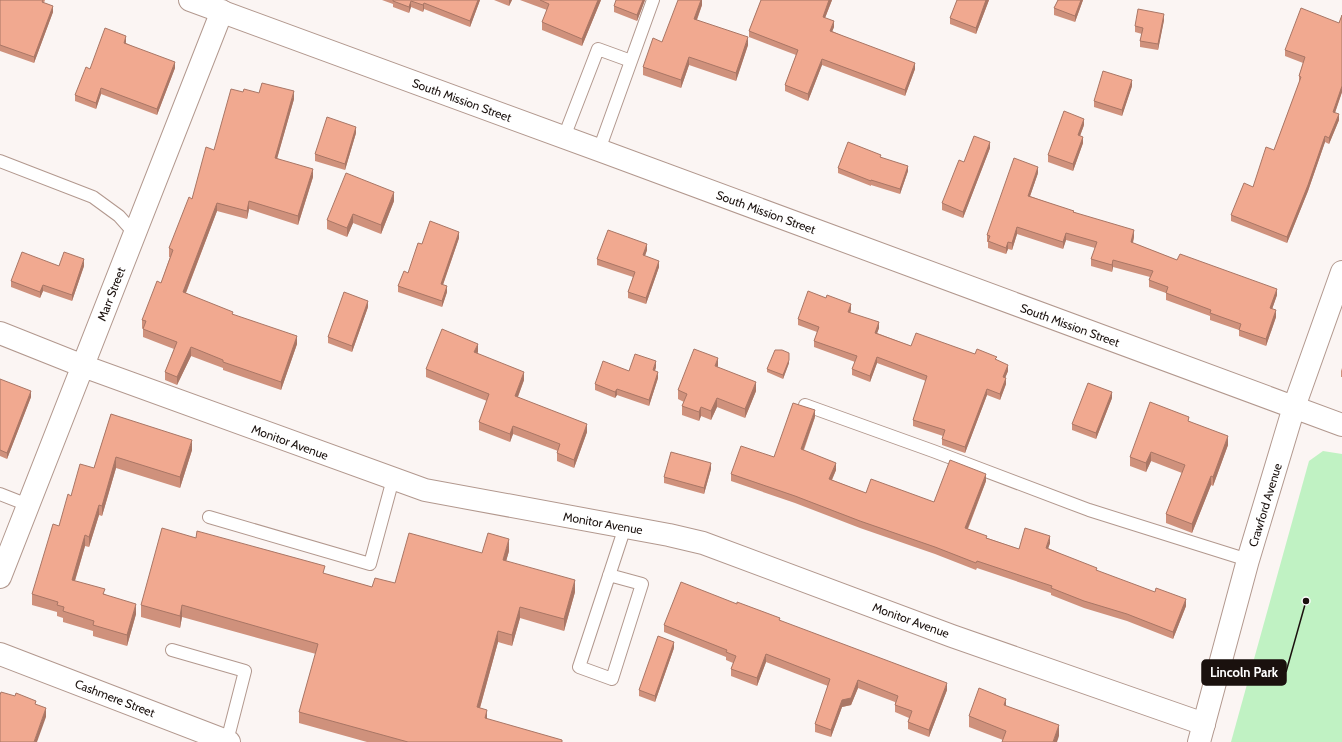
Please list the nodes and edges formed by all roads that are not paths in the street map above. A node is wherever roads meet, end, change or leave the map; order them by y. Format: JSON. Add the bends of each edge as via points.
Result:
{"nodes":[{"id":1,"x":193,"y":0,"type":"edge"},
{"id":2,"x":653,"y":0,"type":"edge"},
{"id":3,"x":222,"y":10,"type":"junction"},
{"id":4,"x":630,"y":61,"type":"junction"},
{"id":5,"x":564,"y":137,"type":"junction"},
{"id":6,"x":598,"y":150,"type":"junction"},
{"id":7,"x":0,"y":161,"type":"edge"},
{"id":8,"x":135,"y":234,"type":"junction"},
{"id":9,"x":1342,"y":272,"type":"edge"},
{"id":10,"x":0,"y":333,"type":"edge"},
{"id":11,"x":83,"y":366,"type":"junction"},
{"id":12,"x":805,"y":405,"type":"edge"},
{"id":13,"x":1294,"y":407,"type":"junction"},
{"id":14,"x":1342,"y":426,"type":"edge"},
{"id":15,"x":393,"y":479,"type":"junction"},
{"id":16,"x":0,"y":494,"type":"edge"},
{"id":17,"x":28,"y":505,"type":"junction"},
{"id":18,"x":209,"y":517,"type":"dead end"},
{"id":19,"x":624,"y":527,"type":"junction"},
{"id":20,"x":1248,"y":560,"type":"junction"},
{"id":21,"x":609,"y":575,"type":"junction"},
{"id":22,"x":0,"y":577,"type":"edge"},
{"id":23,"x":172,"y":650,"type":"dead end"},
{"id":24,"x":0,"y":654,"type":"edge"},
{"id":25,"x":1201,"y":733,"type":"edge"},
{"id":26,"x":228,"y":742,"type":"edge"}],
"edges":[{"from":1,"to":3,"type":"street","name":"South Mission Street"},
{"from":2,"to":4,"type":"lane"},
{"from":3,"to":5,"type":"street","name":"South Mission Street"},
{"from":3,"to":8,"type":"street","name":"Marr Street"},
{"from":4,"to":5,"type":"lane","via":[[598,49]]},
{"from":4,"to":6,"type":"lane"},
{"from":5,"to":6,"type":"street","name":"South Mission Street"},
{"from":6,"to":13,"type":"street","name":"South Mission Street"},
{"from":7,"to":8,"type":"lane","via":[[93,197],[119,216]]},
{"from":8,"to":11,"type":"street","name":"Marr Street"},
{"from":9,"to":13,"type":"street","name":"Crawford Avenue"},
{"from":10,"to":11,"type":"street","name":"Monitor Avenue"},
{"from":11,"to":15,"type":"street","name":"Monitor Avenue"},
{"from":11,"to":17,"type":"street","name":"Marr Street"},
{"from":12,"to":20,"type":"lane","via":[[1089,510]]},
{"from":13,"to":14,"type":"street","name":"South Mission Street"},
{"from":13,"to":20,"type":"street","name":"Crawford Avenue"},
{"from":15,"to":18,"type":"lane","via":[[370,564]]},
{"from":15,"to":19,"type":"street","name":"Monitor Avenue","via":[[425,490]]},
{"from":16,"to":17,"type":"lane"},
{"from":17,"to":22,"type":"street","name":"Marr Street"},
{"from":19,"to":21,"type":"lane"},
{"from":19,"to":25,"type":"street","name":"Monitor Avenue","via":[[703,543]]},
{"from":20,"to":25,"type":"street","name":"Crawford Avenue"},
{"from":21,"to":21,"type":"lane","via":[[580,667],[612,679],[642,584]]},
{"from":23,"to":26,"type":"lane","via":[[245,671]]},
{"from":24,"to":26,"type":"street","name":"Cashmere Street"}]}
